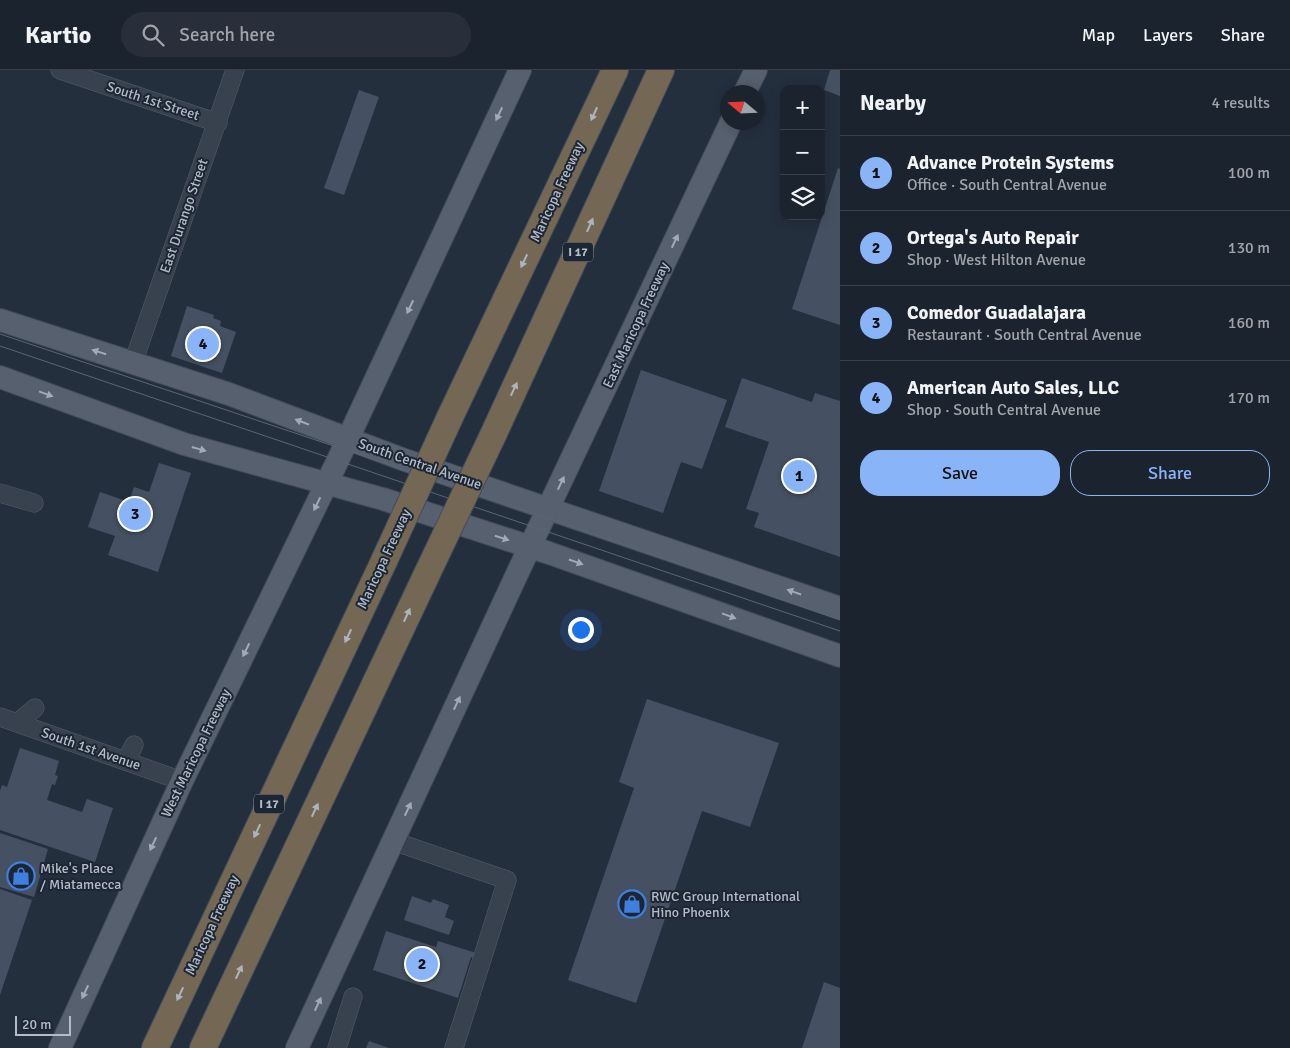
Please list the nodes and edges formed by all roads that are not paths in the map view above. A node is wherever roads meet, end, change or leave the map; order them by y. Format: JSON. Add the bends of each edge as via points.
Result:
{"nodes":[{"id":1,"x":60,"y":70,"type":"edge"},
{"id":2,"x":235,"y":70,"type":"edge"},
{"id":3,"x":520,"y":70,"type":"edge"},
{"id":4,"x":615,"y":70,"type":"edge"},
{"id":5,"x":661,"y":70,"type":"edge"},
{"id":6,"x":756,"y":70,"type":"edge"},
{"id":7,"x":748,"y":85,"type":"edge"},
{"id":8,"x":218,"y":123,"type":"junction"},
{"id":9,"x":727,"y":130,"type":"edge"},
{"id":10,"x":0,"y":320,"type":"edge"},
{"id":11,"x":134,"y":363,"type":"junction"},
{"id":12,"x":0,"y":377,"type":"edge"},
{"id":13,"x":348,"y":439,"type":"junction"},
{"id":14,"x":327,"y":483,"type":"junction"},
{"id":15,"x":0,"y":493,"type":"edge"},
{"id":16,"x":34,"y":503,"type":"dead end"},
{"id":17,"x":544,"y":517,"type":"junction"},
{"id":18,"x":530,"y":547,"type":"junction"},
{"id":19,"x":840,"y":608,"type":"edge"},
{"id":20,"x":840,"y":656,"type":"edge"},
{"id":21,"x":35,"y":708,"type":"dead end"},
{"id":22,"x":0,"y":717,"type":"edge"},
{"id":23,"x":17,"y":723,"type":"junction"},
{"id":24,"x":134,"y":745,"type":"dead end"},
{"id":25,"x":126,"y":761,"type":"junction"},
{"id":26,"x":182,"y":781,"type":"junction"},
{"id":27,"x":393,"y":841,"type":"junction"},
{"id":28,"x":353,"y":997,"type":"dead end"},
{"id":29,"x":60,"y":1048,"type":"edge"},
{"id":30,"x":155,"y":1048,"type":"edge"},
{"id":31,"x":203,"y":1048,"type":"edge"},
{"id":32,"x":297,"y":1048,"type":"edge"},
{"id":33,"x":336,"y":1048,"type":"edge"},
{"id":34,"x":454,"y":1048,"type":"edge"}],
"edges":[{"from":1,"to":8,"type":"street","name":"South 1st Street"},
{"from":2,"to":8,"type":"street","name":"East Durango Street"},
{"from":3,"to":13,"type":"main road","one_way":true},
{"from":4,"to":30,"type":"highway","name":"Maricopa Freeway","number":"I 17","one_way":true,"bridge":true},
{"from":31,"to":5,"type":"highway","number":"I 17","one_way":true,"bridge":true,"via":[[494,433]]},
{"from":6,"to":7,"type":"main road"},
{"from":8,"to":11,"type":"street","name":"East Durango Street"},
{"from":17,"to":9,"type":"main road","name":"East Maricopa Freeway","one_way":true},
{"from":11,"to":10,"type":"main road","name":"South Central Avenue","one_way":true},
{"from":13,"to":11,"type":"main road","name":"South Central Avenue","one_way":true,"via":[[229,394]]},
{"from":12,"to":14,"type":"main road","one_way":true,"via":[[184,444]]},
{"from":13,"to":14,"type":"main road","name":"West Maricopa Freeway"},
{"from":13,"to":17,"type":"main road","name":"South Central Avenue"},
{"from":14,"to":18,"type":"main road","one_way":true},
{"from":14,"to":26,"type":"main road","name":"West Maricopa Freeway","one_way":true},
{"from":15,"to":16,"type":"street"},
{"from":17,"to":18,"type":"main road"},
{"from":19,"to":17,"type":"main road","name":"South Central Avenue","one_way":true},
{"from":18,"to":20,"type":"main road","one_way":true},
{"from":27,"to":18,"type":"main road","one_way":true},
{"from":21,"to":23,"type":"street"},
{"from":22,"to":23,"type":"street","name":"South 1st Avenue"},
{"from":23,"to":25,"type":"street","name":"South 1st Avenue"},
{"from":24,"to":25,"type":"street"},
{"from":25,"to":26,"type":"street","name":"South 1st Avenue"},
{"from":26,"to":29,"type":"main road","name":"West Maricopa Freeway","one_way":true},
{"from":32,"to":27,"type":"main road","one_way":true},
{"from":27,"to":34,"type":"street","via":[[507,880]]},
{"from":28,"to":33,"type":"street"}]}
